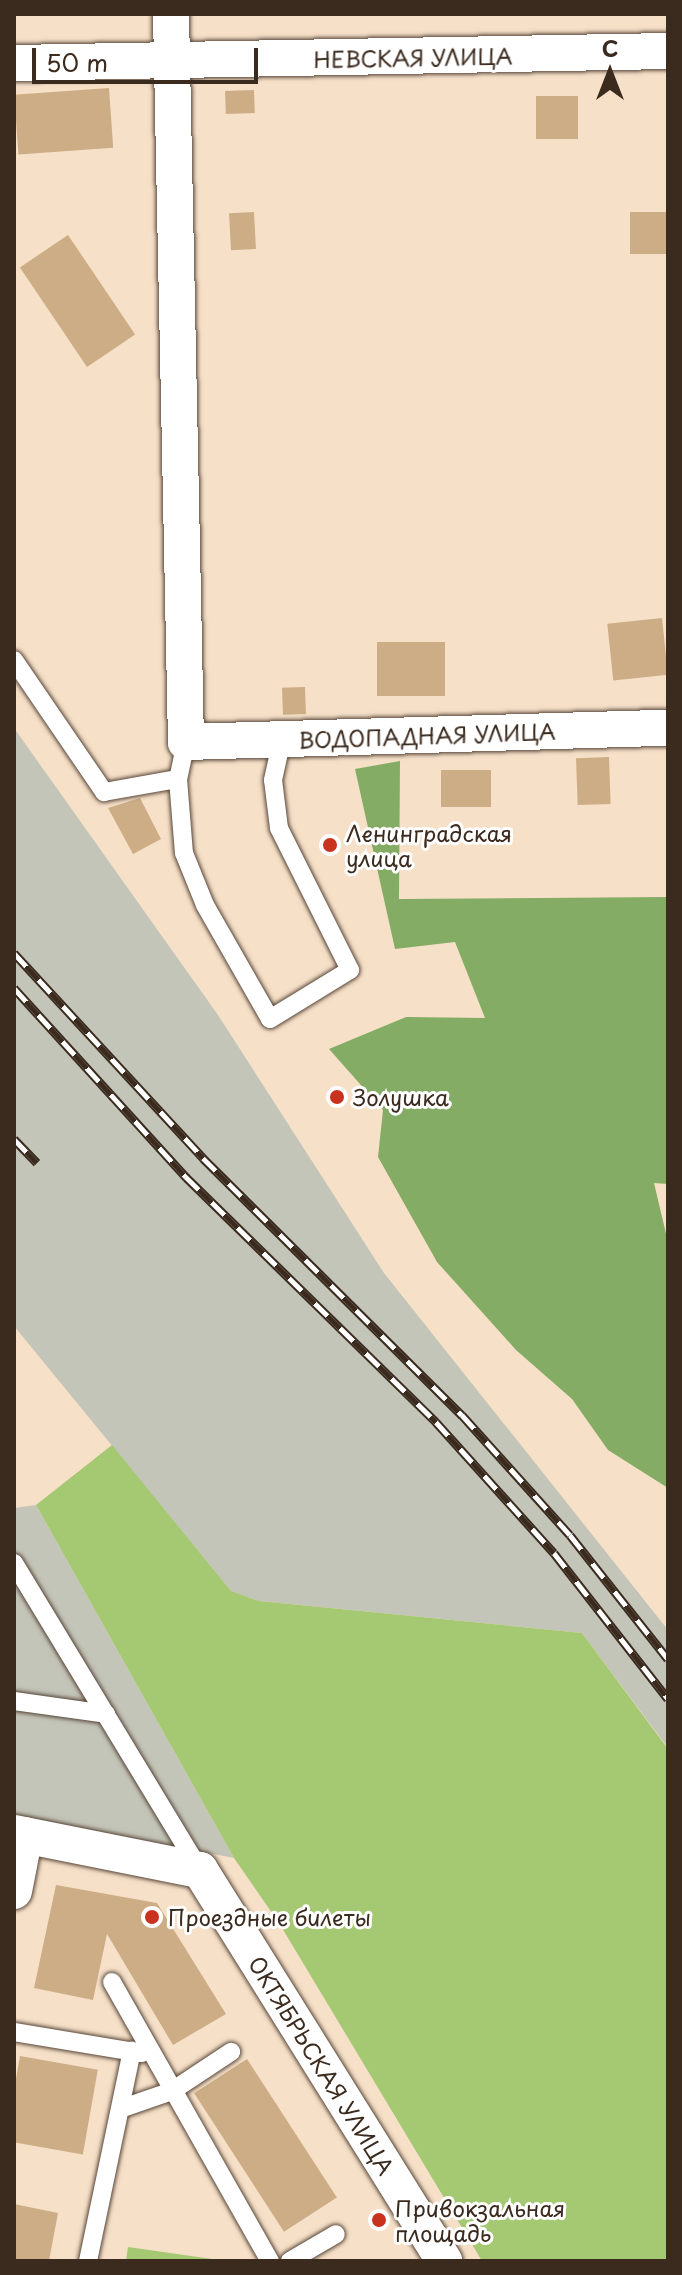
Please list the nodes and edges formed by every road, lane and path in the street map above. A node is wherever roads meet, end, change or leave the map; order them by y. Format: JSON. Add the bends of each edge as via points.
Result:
{"nodes":[{"id":1,"x":171,"y":14,"type":"edge"},
{"id":2,"x":668,"y":51,"type":"edge"},
{"id":3,"x":14,"y":63,"type":"edge"},
{"id":4,"x":173,"y":63,"type":"junction"},
{"id":5,"x":14,"y":660,"type":"edge"},
{"id":6,"x":668,"y":728,"type":"edge"},
{"id":7,"x":282,"y":739,"type":"junction"},
{"id":8,"x":186,"y":742,"type":"junction"},
{"id":9,"x":178,"y":779,"type":"junction"},
{"id":10,"x":14,"y":1563,"type":"edge"},
{"id":11,"x":14,"y":1701,"type":"edge"},
{"id":12,"x":106,"y":1714,"type":"junction"},
{"id":13,"x":20,"y":1834,"type":"edge"},
{"id":14,"x":200,"y":1870,"type":"junction"},
{"id":15,"x":14,"y":1891,"type":"edge"},
{"id":16,"x":112,"y":1982,"type":"dead end"},
{"id":17,"x":14,"y":2032,"type":"edge"},
{"id":18,"x":132,"y":2051,"type":"junction"},
{"id":19,"x":231,"y":2052,"type":"dead end"},
{"id":20,"x":152,"y":2055,"type":"junction"},
{"id":21,"x":172,"y":2091,"type":"junction"},
{"id":22,"x":120,"y":2109,"type":"junction"},
{"id":23,"x":336,"y":2234,"type":"dead end"},
{"id":24,"x":88,"y":2261,"type":"edge"},
{"id":25,"x":270,"y":2261,"type":"edge"},
{"id":26,"x":290,"y":2261,"type":"edge"},
{"id":27,"x":444,"y":2261,"type":"edge"}],
"edges":[{"from":1,"to":4,"type":"street"},
{"from":2,"to":4,"type":"street","name":"НЕВСКАЯ УЛИЦА"},
{"from":3,"to":4,"type":"street","name":"НЕВСКАЯ УЛИЦА"},
{"from":4,"to":8,"type":"street"},
{"from":5,"to":9,"type":"lane","via":[[104,792]]},
{"from":6,"to":7,"type":"street","name":"ВОДОПАДНАЯ УЛИЦА"},
{"from":7,"to":8,"type":"street","name":"ВОДОПАДНАЯ УЛИЦА"},
{"from":7,"to":9,"type":"lane","via":[[273,780],[279,828],[350,970],[270,1019],[205,905],[184,853]]},
{"from":8,"to":9,"type":"lane"},
{"from":10,"to":12,"type":"lane"},
{"from":11,"to":12,"type":"lane"},
{"from":12,"to":14,"type":"lane"},
{"from":13,"to":14,"type":"street"},
{"from":13,"to":15,"type":"street"},
{"from":14,"to":27,"type":"street","name":"ОКТЯБРЬСКАЯ УЛИЦА"},
{"from":16,"to":20,"type":"lane"},
{"from":17,"to":18,"type":"lane"},
{"from":18,"to":20,"type":"lane"},
{"from":18,"to":22,"type":"lane"},
{"from":19,"to":21,"type":"lane"},
{"from":20,"to":21,"type":"lane"},
{"from":21,"to":22,"type":"lane"},
{"from":21,"to":25,"type":"lane"},
{"from":22,"to":24,"type":"lane"},
{"from":23,"to":26,"type":"lane"}]}
